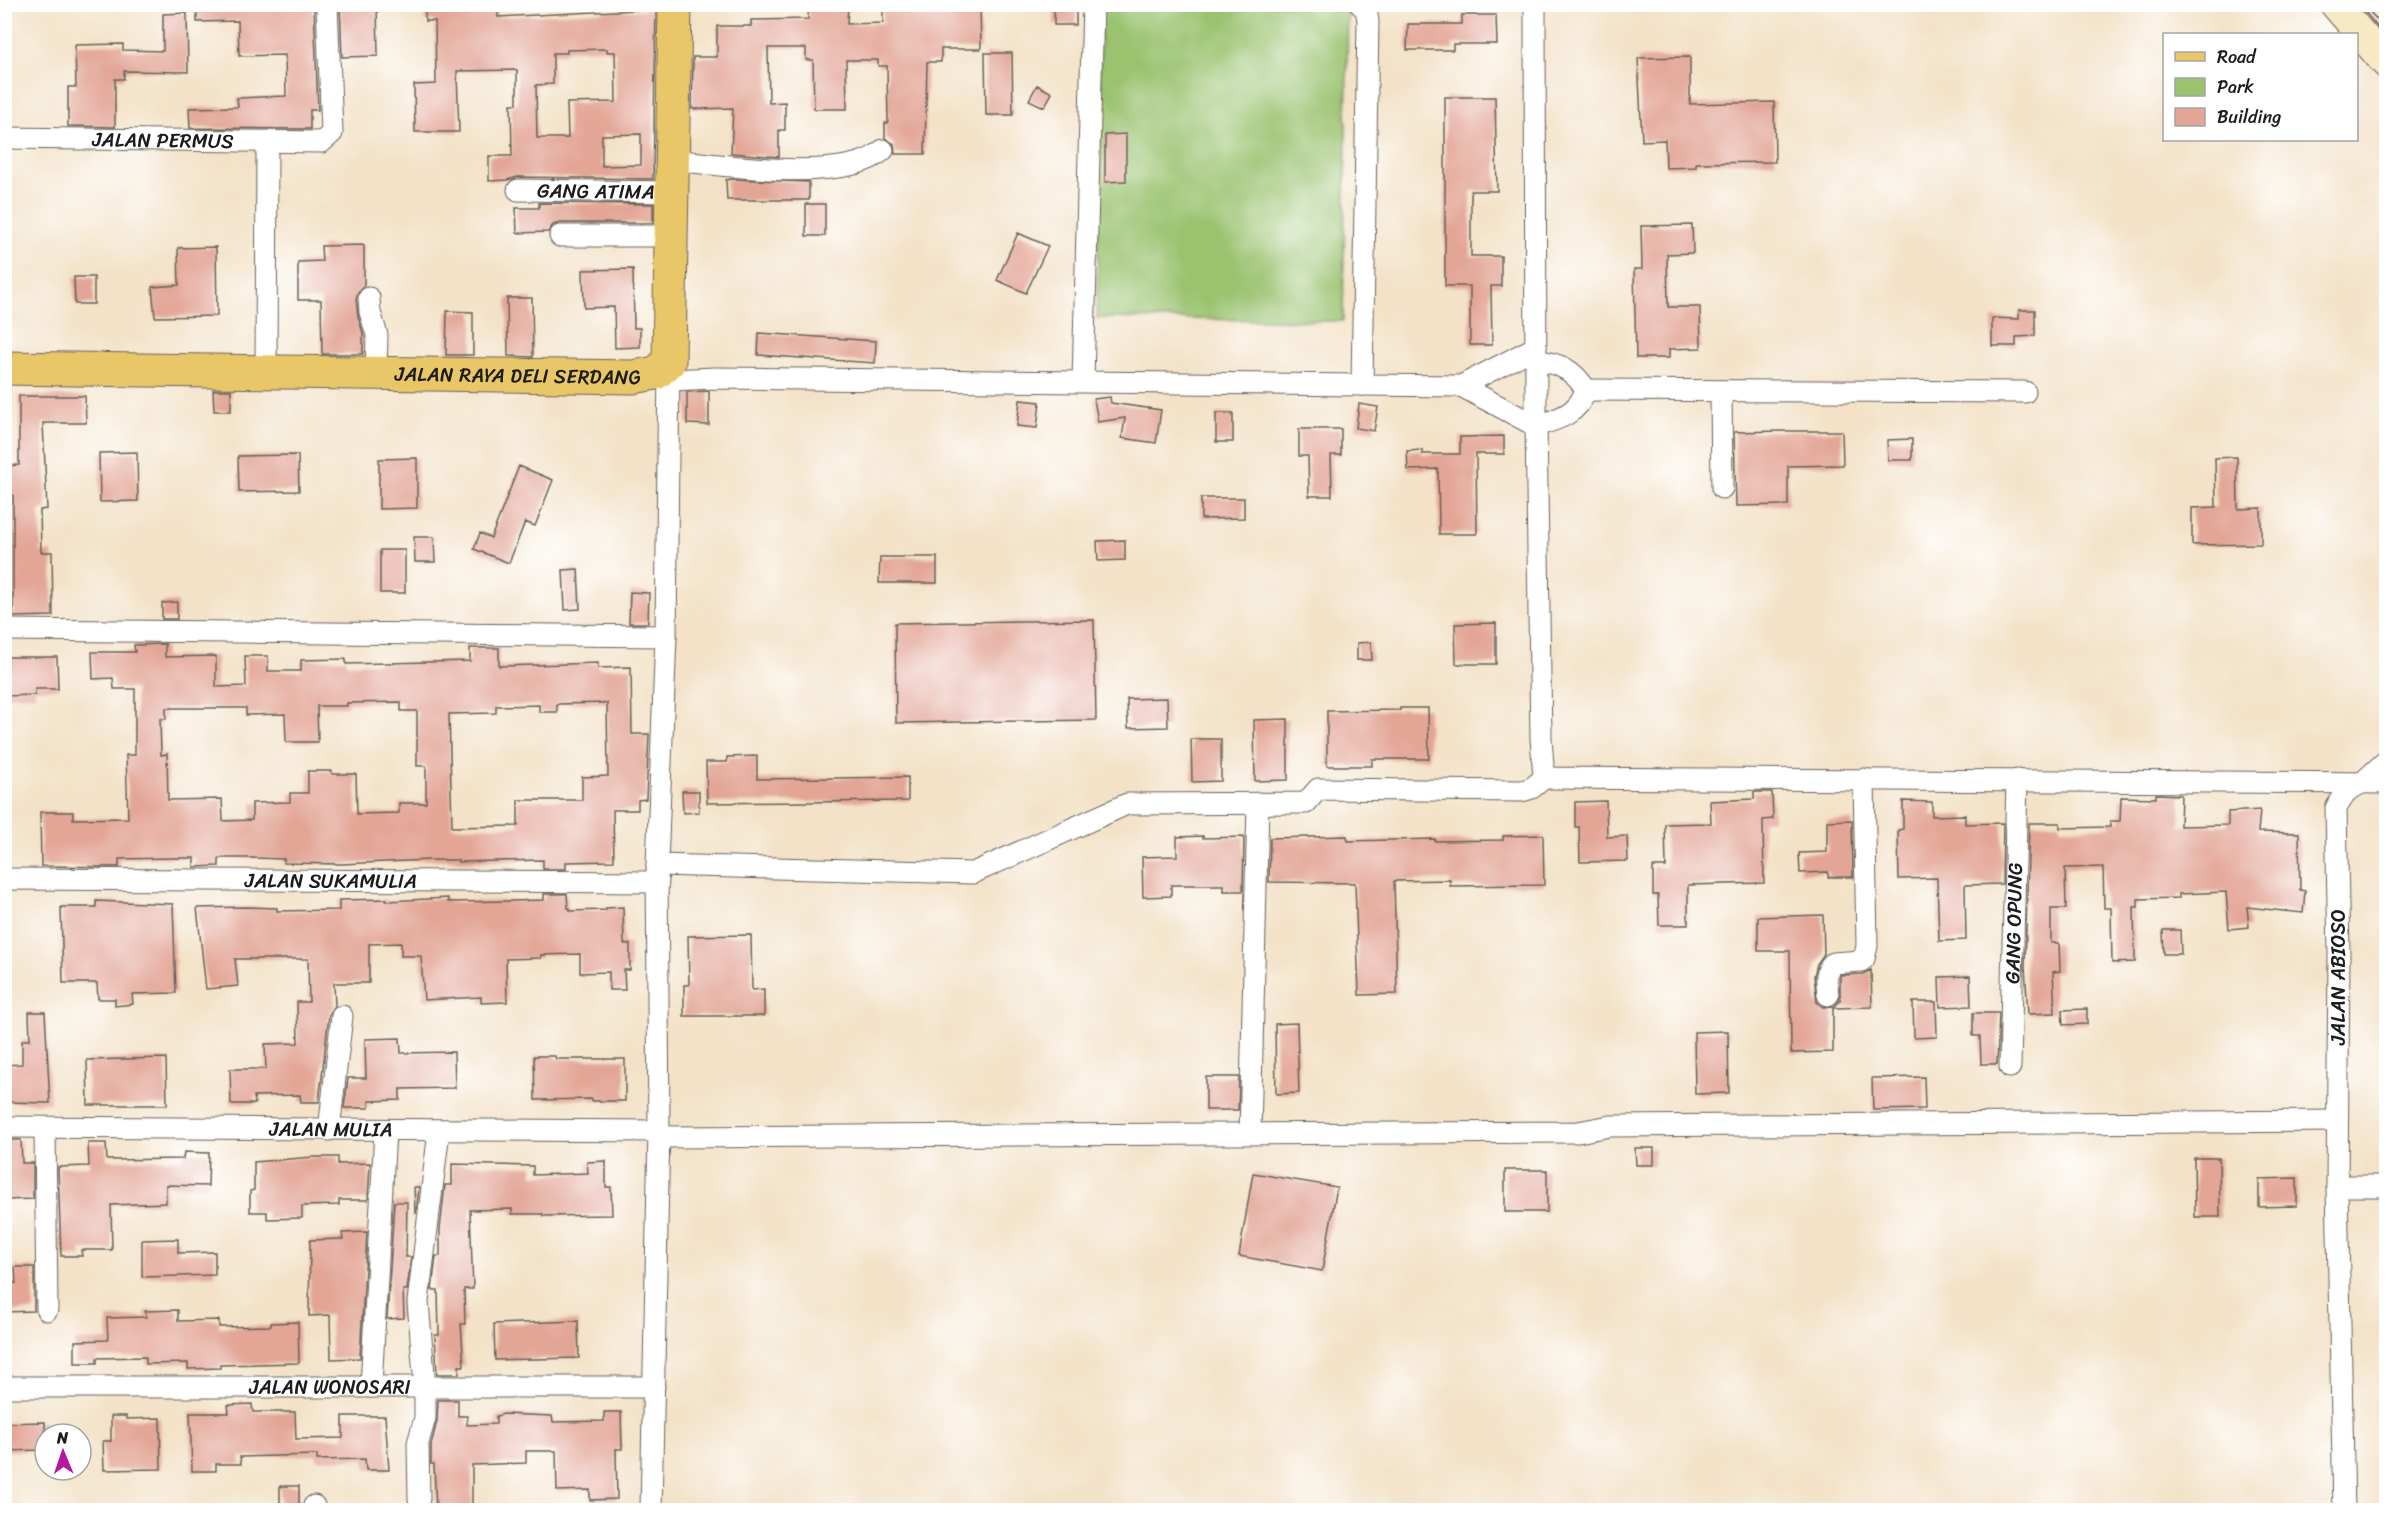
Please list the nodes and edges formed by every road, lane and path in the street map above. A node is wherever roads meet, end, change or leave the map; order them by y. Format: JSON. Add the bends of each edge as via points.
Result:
{"nodes":[{"id":1,"x":327,"y":4,"type":"edge"},
{"id":2,"x":675,"y":4,"type":"edge"},
{"id":3,"x":1093,"y":4,"type":"edge"},
{"id":4,"x":1360,"y":4,"type":"edge"},
{"id":5,"x":1535,"y":4,"type":"edge"},
{"id":6,"x":2335,"y":4,"type":"edge"},
{"id":7,"x":2386,"y":63,"type":"edge"},
{"id":8,"x":4,"y":138,"type":"edge"},
{"id":9,"x":267,"y":141,"type":"junction"},
{"id":10,"x":883,"y":150,"type":"dead end"},
{"id":11,"x":673,"y":176,"type":"junction"},
{"id":12,"x":518,"y":190,"type":"dead end"},
{"id":13,"x":560,"y":236,"type":"dead end"},
{"id":14,"x":672,"y":236,"type":"junction"},
{"id":15,"x":369,"y":298,"type":"dead end"},
{"id":16,"x":1536,"y":354,"type":"junction"},
{"id":17,"x":4,"y":368,"type":"edge"},
{"id":18,"x":669,"y":371,"type":"junction"},
{"id":19,"x":266,"y":372,"type":"junction"},
{"id":20,"x":376,"y":374,"type":"junction"},
{"id":21,"x":1083,"y":381,"type":"junction"},
{"id":22,"x":1362,"y":385,"type":"junction"},
{"id":23,"x":1461,"y":386,"type":"junction"},
{"id":24,"x":1586,"y":390,"type":"junction"},
{"id":25,"x":1721,"y":392,"type":"junction"},
{"id":26,"x":2025,"y":392,"type":"dead end"},
{"id":27,"x":1536,"y":426,"type":"junction"},
{"id":28,"x":1722,"y":488,"type":"dead end"},
{"id":29,"x":4,"y":630,"type":"edge"},
{"id":30,"x":666,"y":636,"type":"junction"},
{"id":31,"x":2386,"y":761,"type":"edge"},
{"id":32,"x":1544,"y":778,"type":"junction"},
{"id":33,"x":1864,"y":779,"type":"junction"},
{"id":34,"x":2017,"y":780,"type":"junction"},
{"id":35,"x":2378,"y":782,"type":"edge"},
{"id":36,"x":1258,"y":803,"type":"junction"},
{"id":37,"x":658,"y":874,"type":"junction"},
{"id":38,"x":4,"y":879,"type":"edge"},
{"id":39,"x":1828,"y":995,"type":"dead end"},
{"id":40,"x":342,"y":1016,"type":"dead end"},
{"id":41,"x":2010,"y":1067,"type":"dead end"},
{"id":42,"x":2337,"y":1121,"type":"junction"},
{"id":43,"x":4,"y":1128,"type":"edge"},
{"id":44,"x":45,"y":1128,"type":"junction"},
{"id":45,"x":329,"y":1130,"type":"junction"},
{"id":46,"x":385,"y":1131,"type":"junction"},
{"id":47,"x":439,"y":1131,"type":"junction"},
{"id":48,"x":1250,"y":1133,"type":"junction"},
{"id":49,"x":659,"y":1134,"type":"junction"},
{"id":50,"x":2337,"y":1186,"type":"junction"},
{"id":51,"x":2386,"y":1186,"type":"edge"},
{"id":52,"x":47,"y":1310,"type":"dead end"},
{"id":53,"x":4,"y":1386,"type":"edge"},
{"id":54,"x":371,"y":1387,"type":"junction"},
{"id":55,"x":425,"y":1387,"type":"junction"},
{"id":56,"x":654,"y":1387,"type":"junction"},
{"id":57,"x":420,"y":1499,"type":"dead end"},
{"id":58,"x":651,"y":1510,"type":"edge"},
{"id":59,"x":2344,"y":1510,"type":"edge"}],
"edges":[{"from":1,"to":9,"type":"street","name":"JALAN PERMUS","via":[[332,133],[321,142]]},
{"from":2,"to":11,"type":"main road","name":"JALAN RAYA DELI SERDANG"},
{"from":3,"to":21,"type":"street"},
{"from":4,"to":22,"type":"street","via":[[1366,9],[1368,21]]},
{"from":5,"to":16,"type":"street"},
{"from":6,"to":7,"type":"street"},
{"from":8,"to":9,"type":"street","name":"JALAN PERMUS"},
{"from":9,"to":19,"type":"street"},
{"from":10,"to":11,"type":"street","name":"GANG ATIMA","via":[[866,162],[829,168]]},
{"from":11,"to":12,"type":"street","name":"GANG ATIMA"},
{"from":11,"to":14,"type":"main road","name":"JALAN RAYA DELI SERDANG"},
{"from":13,"to":14,"type":"street"},
{"from":14,"to":18,"type":"main road","name":"JALAN RAYA DELI SERDANG"},
{"from":15,"to":20,"type":"street","via":[[376,335]]},
{"from":16,"to":23,"type":"street"},
{"from":16,"to":24,"type":"street","via":[[1569,369]]},
{"from":16,"to":27,"type":"street"},
{"from":17,"to":19,"type":"main road","name":"JALAN RAYA DELI SERDANG"},
{"from":18,"to":20,"type":"main road","name":"JALAN RAYA DELI SERDANG","via":[[633,377]]},
{"from":18,"to":21,"type":"street"},
{"from":18,"to":30,"type":"street"},
{"from":19,"to":20,"type":"main road","name":"JALAN RAYA DELI SERDANG"},
{"from":21,"to":22,"type":"street"},
{"from":22,"to":23,"type":"street"},
{"from":23,"to":27,"type":"street"},
{"from":24,"to":25,"type":"street"},
{"from":24,"to":27,"type":"street","via":[[1582,400],[1563,418]]},
{"from":25,"to":26,"type":"street"},
{"from":25,"to":28,"type":"street"},
{"from":27,"to":32,"type":"street","via":[[1540,738]]},
{"from":29,"to":30,"type":"street"},
{"from":30,"to":37,"type":"street"},
{"from":31,"to":35,"type":"street","name":"JALAN ABIOSO"},
{"from":32,"to":33,"type":"street"},
{"from":32,"to":36,"type":"street","name":"JALAN SUKAMULIA","via":[[1522,791],[1318,789],[1306,803]]},
{"from":33,"to":34,"type":"street"},
{"from":33,"to":39,"type":"street","via":[[1867,946],[1861,961],[1829,966]]},
{"from":34,"to":35,"type":"street"},
{"from":34,"to":41,"type":"street","name":"GANG OPUNG"},
{"from":35,"to":42,"type":"street","name":"JALAN ABIOSO","via":[[2347,791],[2336,808]]},
{"from":36,"to":37,"type":"street","name":"JALAN SUKAMULIA","via":[[1127,804],[973,873]]},
{"from":36,"to":48,"type":"street"},
{"from":37,"to":38,"type":"street","name":"JALAN SUKAMULIA"},
{"from":37,"to":49,"type":"street"},
{"from":40,"to":45,"type":"street"},
{"from":42,"to":48,"type":"street","name":"JALAN MULIA","via":[[1622,1125],[1578,1131]]},
{"from":42,"to":50,"type":"street","name":"JALAN ABIOSO"},
{"from":43,"to":44,"type":"street","name":"JALAN MULIA"},
{"from":44,"to":45,"type":"street","name":"JALAN MULIA"},
{"from":44,"to":52,"type":"street"},
{"from":45,"to":46,"type":"street","name":"JALAN MULIA"},
{"from":46,"to":47,"type":"street","name":"JALAN MULIA"},
{"from":46,"to":54,"type":"street"},
{"from":47,"to":49,"type":"street","name":"JALAN MULIA"},
{"from":47,"to":55,"type":"street","via":[[418,1302]]},
{"from":48,"to":49,"type":"street","name":"JALAN MULIA"},
{"from":49,"to":56,"type":"street"},
{"from":50,"to":51,"type":"street"},
{"from":50,"to":59,"type":"street","name":"JALAN ABIOSO"},
{"from":53,"to":54,"type":"street","name":"JALAN WONOSARI"},
{"from":54,"to":55,"type":"street","name":"JALAN WONOSARI"},
{"from":55,"to":56,"type":"street","name":"JALAN WONOSARI"},
{"from":55,"to":57,"type":"street","via":[[425,1418],[418,1443]]},
{"from":56,"to":58,"type":"street"}]}
